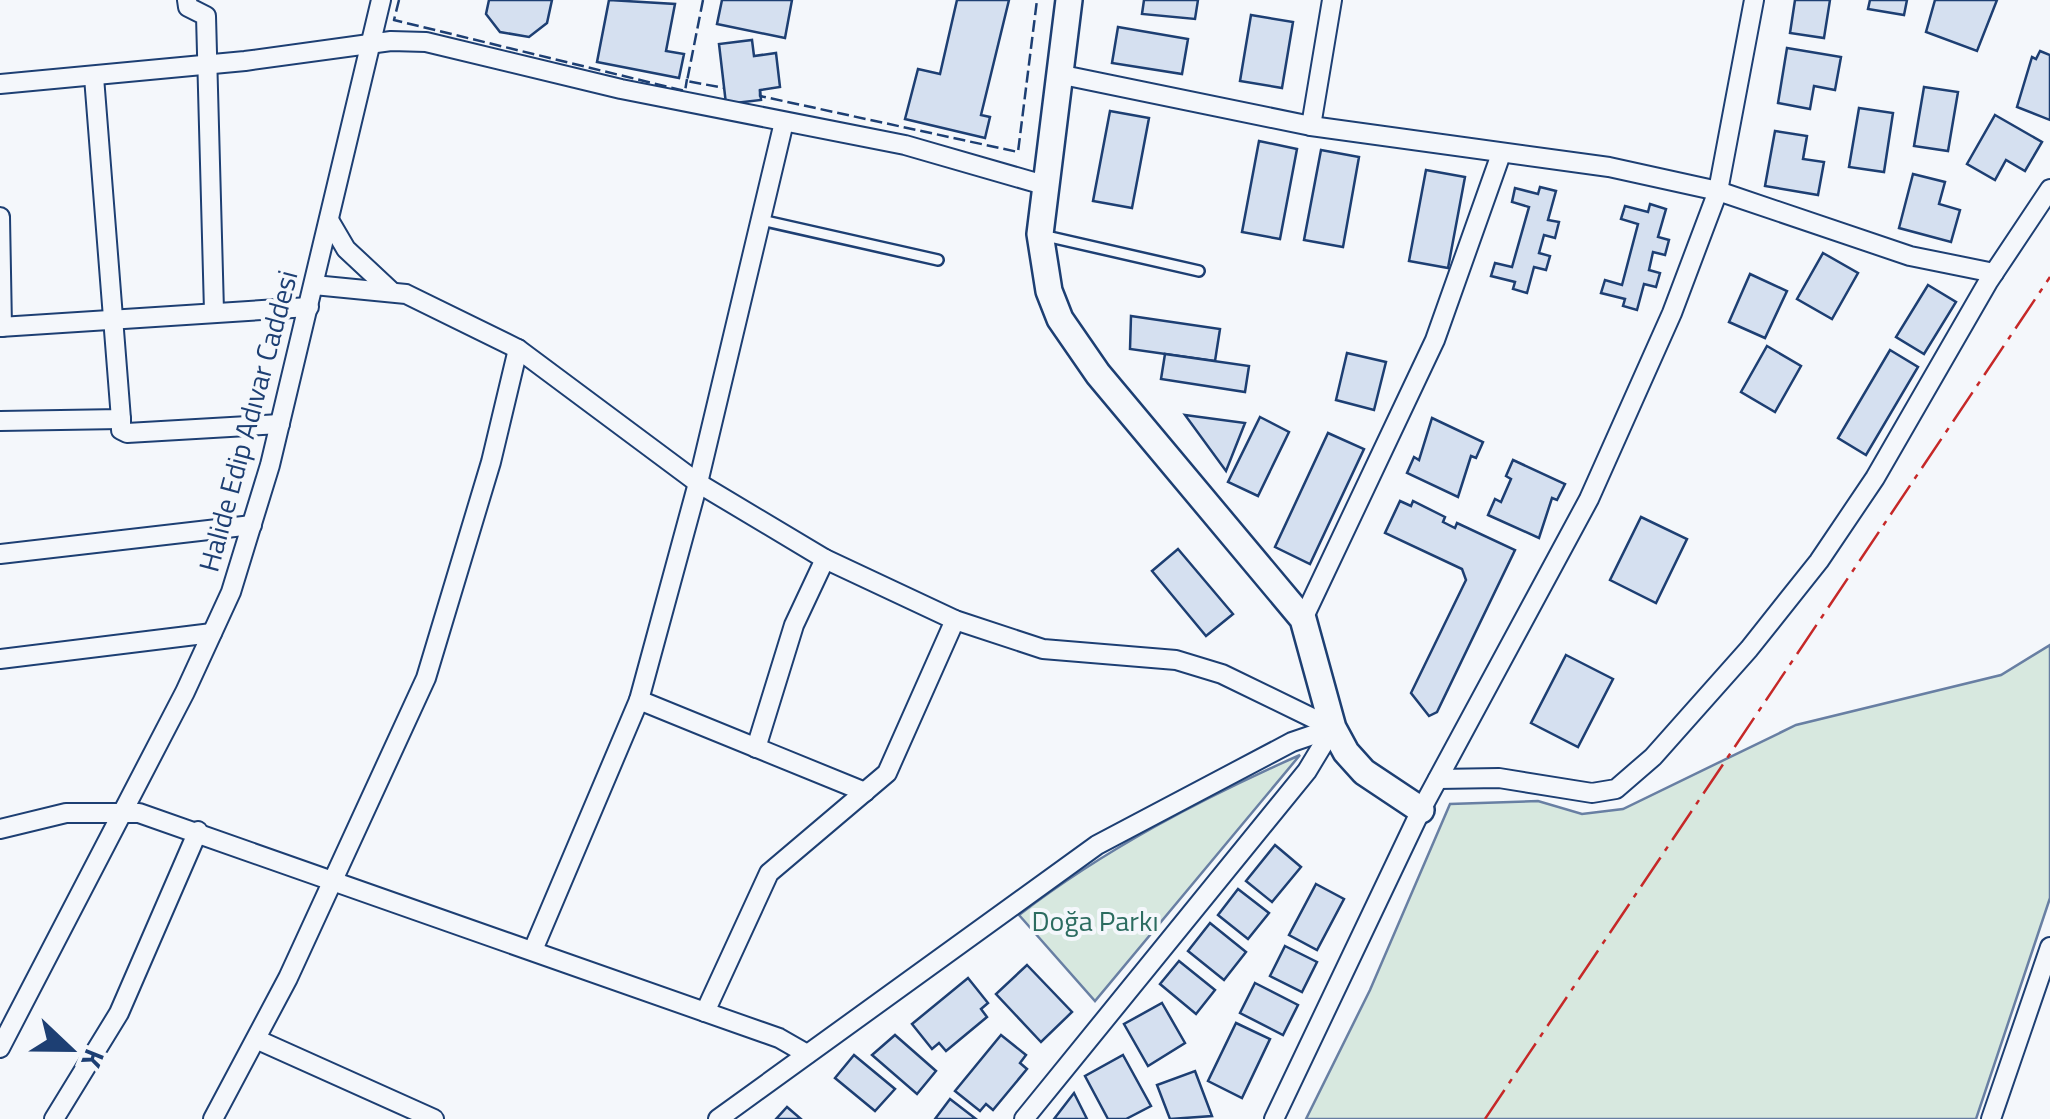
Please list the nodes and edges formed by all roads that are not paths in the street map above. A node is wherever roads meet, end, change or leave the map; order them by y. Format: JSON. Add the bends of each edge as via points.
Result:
{"nodes":[{"id":1,"x":187,"y":0,"type":"edge"},
{"id":2,"x":381,"y":0,"type":"edge"},
{"id":3,"x":1069,"y":0,"type":"edge"},
{"id":4,"x":1332,"y":0,"type":"edge"},
{"id":5,"x":1754,"y":0,"type":"edge"},
{"id":6,"x":370,"y":45,"type":"junction"},
{"id":7,"x":210,"y":65,"type":"junction"},
{"id":8,"x":1058,"y":74,"type":"junction"},
{"id":9,"x":94,"y":77,"type":"junction"},
{"id":10,"x":0,"y":84,"type":"edge"},
{"id":11,"x":784,"y":122,"type":"junction"},
{"id":12,"x":1312,"y":126,"type":"junction"},
{"id":13,"x":1502,"y":154,"type":"junction"},
{"id":14,"x":1044,"y":185,"type":"junction"},
{"id":15,"x":2050,"y":189,"type":"edge"},
{"id":16,"x":1718,"y":192,"type":"junction"},
{"id":17,"x":0,"y":217,"type":"edge"},
{"id":18,"x":329,"y":220,"type":"junction"},
{"id":19,"x":762,"y":220,"type":"junction"},
{"id":20,"x":1040,"y":234,"type":"junction"},
{"id":21,"x":938,"y":260,"type":"dead end"},
{"id":22,"x":1199,"y":271,"type":"dead end"},
{"id":23,"x":1994,"y":273,"type":"junction"},
{"id":24,"x":314,"y":284,"type":"junction"},
{"id":25,"x":392,"y":291,"type":"junction"},
{"id":26,"x":309,"y":306,"type":"junction"},
{"id":27,"x":214,"y":311,"type":"junction"},
{"id":28,"x":115,"y":320,"type":"junction"},
{"id":29,"x":1,"y":327,"type":"edge"},
{"id":30,"x":518,"y":350,"type":"junction"},
{"id":31,"x":121,"y":419,"type":"junction"},
{"id":32,"x":0,"y":421,"type":"edge"},
{"id":33,"x":280,"y":424,"type":"junction"},
{"id":34,"x":698,"y":482,"type":"junction"},
{"id":35,"x":252,"y":524,"type":"junction"},
{"id":36,"x":0,"y":554,"type":"edge"},
{"id":37,"x":825,"y":559,"type":"junction"},
{"id":38,"x":1302,"y":619,"type":"junction"},
{"id":39,"x":955,"y":620,"type":"junction"},
{"id":40,"x":212,"y":632,"type":"junction"},
{"id":41,"x":0,"y":658,"type":"edge"},
{"id":42,"x":639,"y":700,"type":"junction"},
{"id":43,"x":1333,"y":728,"type":"junction"},
{"id":44,"x":756,"y":748,"type":"junction"},
{"id":45,"x":1438,"y":780,"type":"junction"},
{"id":46,"x":865,"y":792,"type":"junction"},
{"id":47,"x":123,"y":810,"type":"junction"},
{"id":48,"x":1421,"y":810,"type":"junction"},
{"id":49,"x":0,"y":829,"type":"edge"},
{"id":50,"x":198,"y":831,"type":"junction"},
{"id":51,"x":334,"y":878,"type":"junction"},
{"id":52,"x":2050,"y":947,"type":"edge"},
{"id":53,"x":532,"y":950,"type":"junction"},
{"id":54,"x":706,"y":1012,"type":"junction"},
{"id":55,"x":258,"y":1040,"type":"junction"},
{"id":56,"x":0,"y":1048,"type":"edge"},
{"id":57,"x":807,"y":1054,"type":"junction"},
{"id":58,"x":54,"y":1119,"type":"edge"},
{"id":59,"x":213,"y":1119,"type":"edge"},
{"id":60,"x":434,"y":1119,"type":"edge"},
{"id":61,"x":718,"y":1119,"type":"edge"},
{"id":62,"x":1024,"y":1119,"type":"edge"},
{"id":63,"x":1274,"y":1119,"type":"edge"},
{"id":64,"x":1991,"y":1119,"type":"edge"}],
"edges":[{"from":1,"to":7,"type":"street","via":[[206,16]]},
{"from":2,"to":6,"type":"street","name":"Halide Edip Adıvar Caddesi"},
{"from":3,"to":8,"type":"street"},
{"from":4,"to":12,"type":"street"},
{"from":5,"to":16,"type":"street"},
{"from":6,"to":7,"type":"street"},
{"from":6,"to":11,"type":"street","via":[[426,42]]},
{"from":6,"to":18,"type":"street","name":"Halide Edip Adıvar Caddesi"},
{"from":7,"to":9,"type":"street"},
{"from":7,"to":27,"type":"street"},
{"from":8,"to":12,"type":"street"},
{"from":8,"to":14,"type":"street"},
{"from":9,"to":10,"type":"street"},
{"from":9,"to":28,"type":"street"},
{"from":11,"to":14,"type":"street","via":[[958,158]]},
{"from":11,"to":19,"type":"street"},
{"from":12,"to":13,"type":"street"},
{"from":13,"to":16,"type":"street"},
{"from":13,"to":38,"type":"street","via":[[1435,340]]},
{"from":14,"to":20,"type":"street"},
{"from":15,"to":23,"type":"street"},
{"from":16,"to":23,"type":"street","via":[[1910,256]]},
{"from":16,"to":45,"type":"street","via":[[1589,499]]},
{"from":17,"to":29,"type":"street"},
{"from":18,"to":24,"type":"street","name":"Halide Edip Adıvar Caddesi"},
{"from":18,"to":25,"type":"street","via":[[346,249]]},
{"from":19,"to":21,"type":"lane"},
{"from":19,"to":34,"type":"street"},
{"from":20,"to":22,"type":"lane"},
{"from":20,"to":38,"type":"street","via":[[1060,319],[1109,388]]},
{"from":23,"to":45,"type":"street","via":[[1876,478],[1818,561],[1653,757],[1616,789],[1592,793],[1498,778]]},
{"from":24,"to":25,"type":"street"},
{"from":24,"to":26,"type":"street","name":"Halide Edip Adıvar Caddesi"},
{"from":25,"to":30,"type":"street"},
{"from":26,"to":27,"type":"street"},
{"from":26,"to":33,"type":"street","name":"Halide Edip Adıvar Caddesi"},
{"from":27,"to":28,"type":"street"},
{"from":28,"to":29,"type":"street"},
{"from":28,"to":31,"type":"street"},
{"from":30,"to":34,"type":"street"},
{"from":30,"to":51,"type":"street","via":[[426,678]]},
{"from":31,"to":32,"type":"street"},
{"from":31,"to":33,"type":"street","via":[[128,433]]},
{"from":33,"to":35,"type":"street","name":"Halide Edip Adıvar Caddesi"},
{"from":34,"to":37,"type":"street"},
{"from":34,"to":42,"type":"street"},
{"from":35,"to":36,"type":"street"},
{"from":35,"to":40,"type":"street","name":"Halide Edip Adıvar Caddesi"},
{"from":37,"to":39,"type":"street"},
{"from":37,"to":44,"type":"street","via":[[794,625]]},
{"from":38,"to":43,"type":"street"},
{"from":39,"to":43,"type":"street","via":[[1043,649],[1176,660],[1222,674]]},
{"from":39,"to":46,"type":"street","via":[[887,773]]},
{"from":40,"to":41,"type":"street"},
{"from":40,"to":47,"type":"street","name":"Halide Edip Adıvar Caddesi"},
{"from":42,"to":44,"type":"street"},
{"from":42,"to":53,"type":"street"},
{"from":43,"to":48,"type":"street","via":[[1364,772]]},
{"from":43,"to":57,"type":"street","via":[[1292,742],[1097,846]]},
{"from":43,"to":62,"type":"street","via":[[1308,771]]},
{"from":44,"to":46,"type":"street"},
{"from":45,"to":48,"type":"street"},
{"from":46,"to":54,"type":"street","via":[[769,873]]},
{"from":47,"to":49,"type":"street","via":[[66,813]]},
{"from":47,"to":50,"type":"street"},
{"from":47,"to":56,"type":"street","name":"Halide Edip Adıvar Caddesi"},
{"from":48,"to":63,"type":"street"},
{"from":50,"to":51,"type":"street"},
{"from":50,"to":58,"type":"street","via":[[119,1013]]},
{"from":51,"to":53,"type":"street"},
{"from":51,"to":55,"type":"street"},
{"from":52,"to":64,"type":"street"},
{"from":53,"to":54,"type":"street"},
{"from":54,"to":57,"type":"street"},
{"from":55,"to":59,"type":"street"},
{"from":55,"to":60,"type":"street"},
{"from":57,"to":61,"type":"street"}]}
